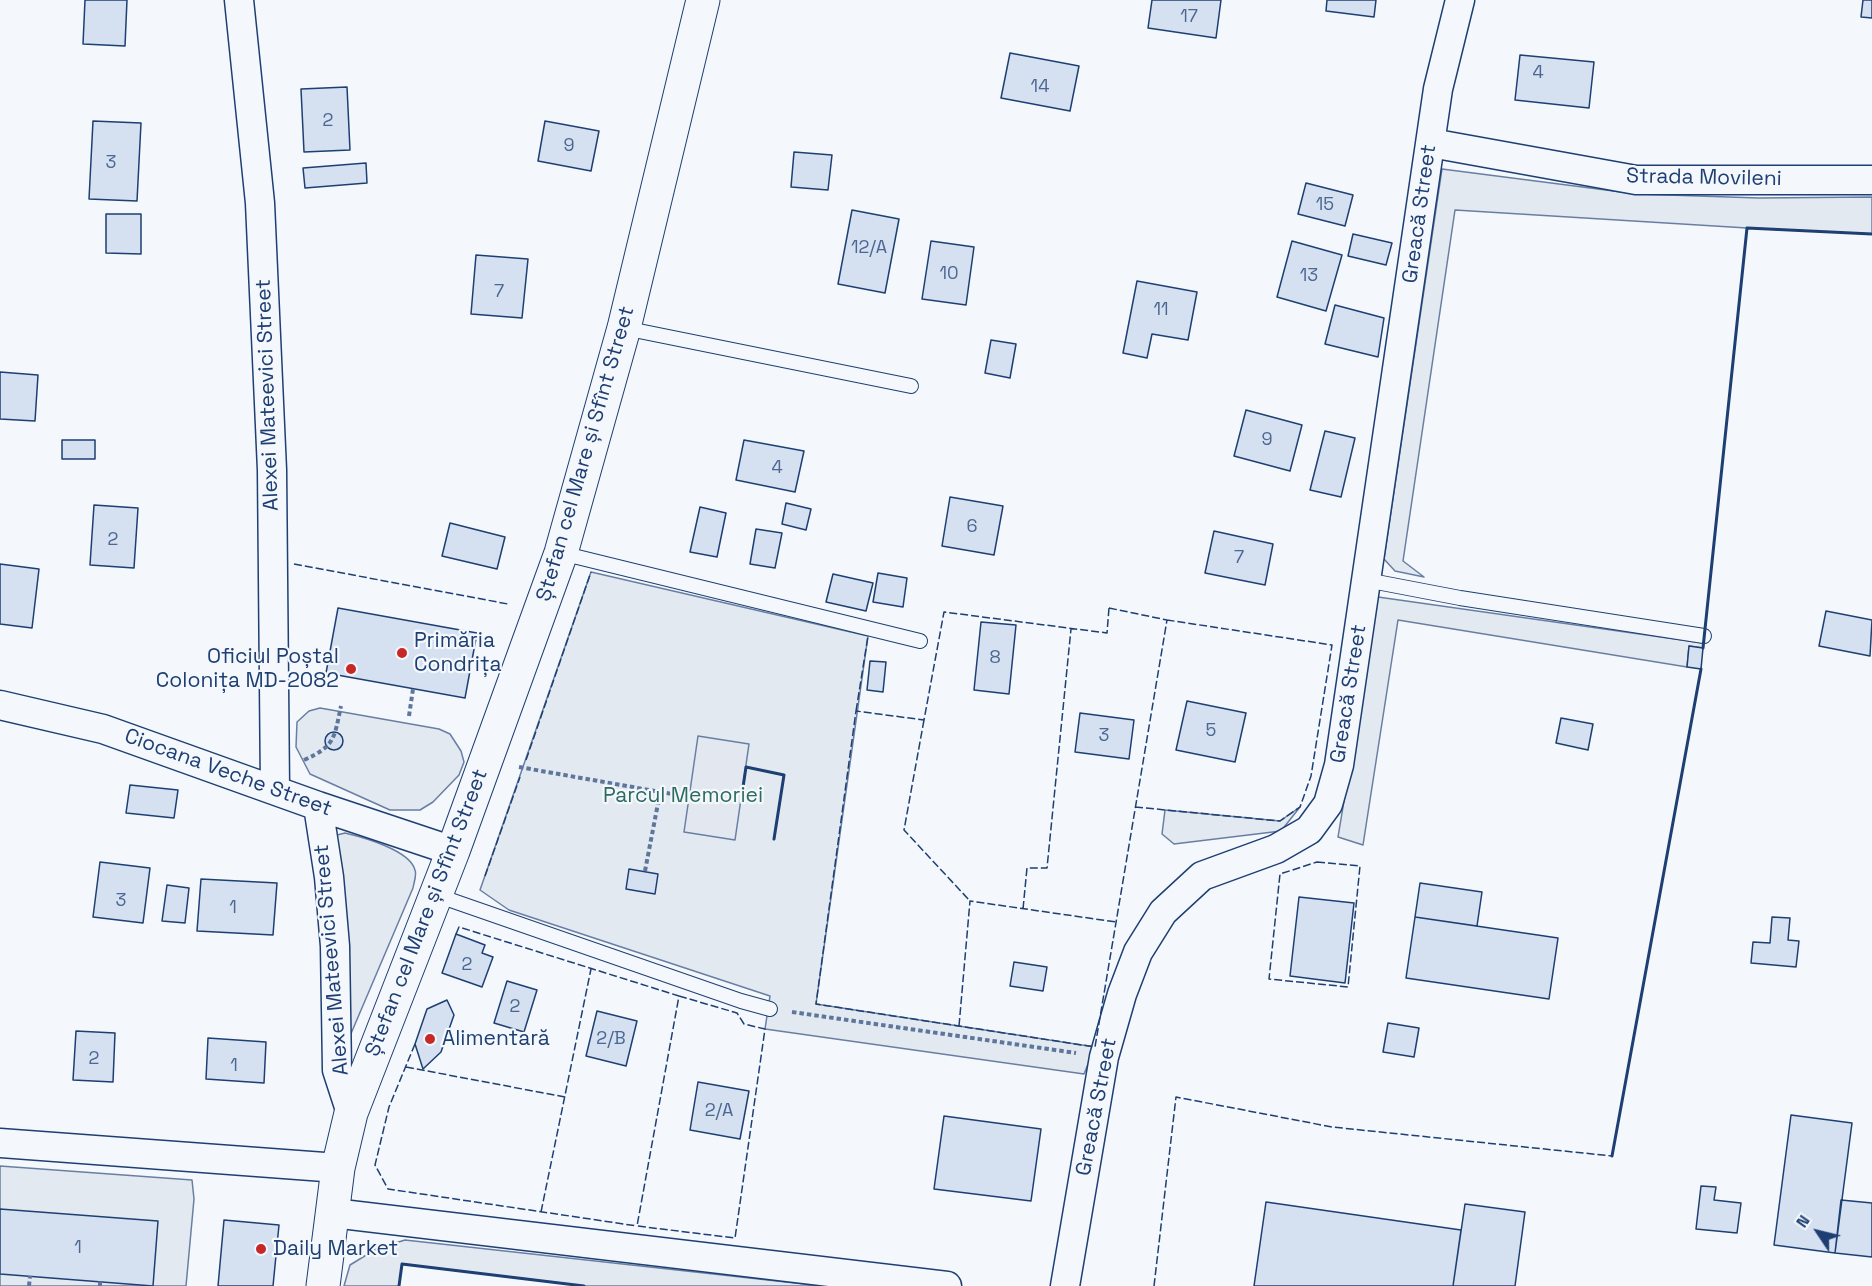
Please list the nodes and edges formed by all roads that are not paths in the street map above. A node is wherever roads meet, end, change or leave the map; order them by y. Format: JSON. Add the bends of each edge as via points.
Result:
{"nodes":[{"id":1,"x":239,"y":0,"type":"edge"},
{"id":2,"x":703,"y":0,"type":"edge"},
{"id":3,"x":1460,"y":0,"type":"edge"},
{"id":4,"x":1431,"y":143,"type":"junction"},
{"id":5,"x":1872,"y":180,"type":"edge"},
{"id":6,"x":624,"y":328,"type":"junction"},
{"id":7,"x":911,"y":386,"type":"dead end"},
{"id":8,"x":561,"y":553,"type":"junction"},
{"id":9,"x":1366,"y":580,"type":"junction"},
{"id":10,"x":1704,"y":636,"type":"dead end"},
{"id":11,"x":920,"y":641,"type":"dead end"},
{"id":12,"x":0,"y":705,"type":"edge"},
{"id":13,"x":275,"y":781,"type":"junction"},
{"id":14,"x":318,"y":806,"type":"junction"},
{"id":15,"x":453,"y":851,"type":"junction"},
{"id":16,"x":436,"y":896,"type":"junction"},
{"id":17,"x":770,"y":1009,"type":"road end"},
{"id":18,"x":351,"y":1113,"type":"junction"},
{"id":19,"x":0,"y":1143,"type":"edge"},
{"id":20,"x":338,"y":1168,"type":"junction"},
{"id":21,"x":333,"y":1213,"type":"junction"},
{"id":22,"x":324,"y":1286,"type":"edge"},
{"id":23,"x":947,"y":1286,"type":"edge"},
{"id":24,"x":1065,"y":1286,"type":"edge"}],
"edges":[{"from":1,"to":13,"type":"street","name":"Alexei Mateevici Street","via":[[260,203],[272,470]]},
{"from":2,"to":6,"type":"street","name":"Ștefan cel Mare și Sfînt Street"},
{"from":3,"to":4,"type":"street","name":"Greacă Street","via":[[1438,89]]},
{"from":4,"to":5,"type":"street","name":"Strada Movileni","via":[[1636,180]]},
{"from":4,"to":9,"type":"street","name":"Greacă Street"},
{"from":6,"to":7,"type":"lane"},
{"from":6,"to":8,"type":"street","name":"Ștefan cel Mare și Sfînt Street"},
{"from":8,"to":11,"type":"lane"},
{"from":8,"to":15,"type":"street","name":"Ștefan cel Mare și Sfînt Street"},
{"from":9,"to":10,"type":"lane"},
{"from":9,"to":24,"type":"street","name":"Greacă Street","via":[[1339,765],[1328,804],[1309,830],[1276,849],[1202,876],[1163,912],[1138,952],[1104,1057]]},
{"from":12,"to":13,"type":"street","name":"Ciocana Veche Street","via":[[103,729]]},
{"from":13,"to":14,"type":"street","name":"Ciocana Veche Street"},
{"from":14,"to":15,"type":"street","name":"Ciocana Veche Street"},
{"from":14,"to":18,"type":"street","name":"Alexei Mateevici Street","via":[[335,946],[337,1070]]},
{"from":15,"to":16,"type":"street","name":"Ștefan cel Mare și Sfînt Street"},
{"from":16,"to":17,"type":"lane"},
{"from":16,"to":18,"type":"street","name":"Ștefan cel Mare și Sfînt Street"},
{"from":18,"to":20,"type":"street","name":"Ștefan cel Mare și Sfînt Street"},
{"from":19,"to":20,"type":"street"},
{"from":20,"to":21,"type":"street","name":"Ștefan cel Mare și Sfînt Street"},
{"from":21,"to":22,"type":"street","name":"Ștefan cel Mare și Sfînt Street"},
{"from":21,"to":23,"type":"street"}]}
